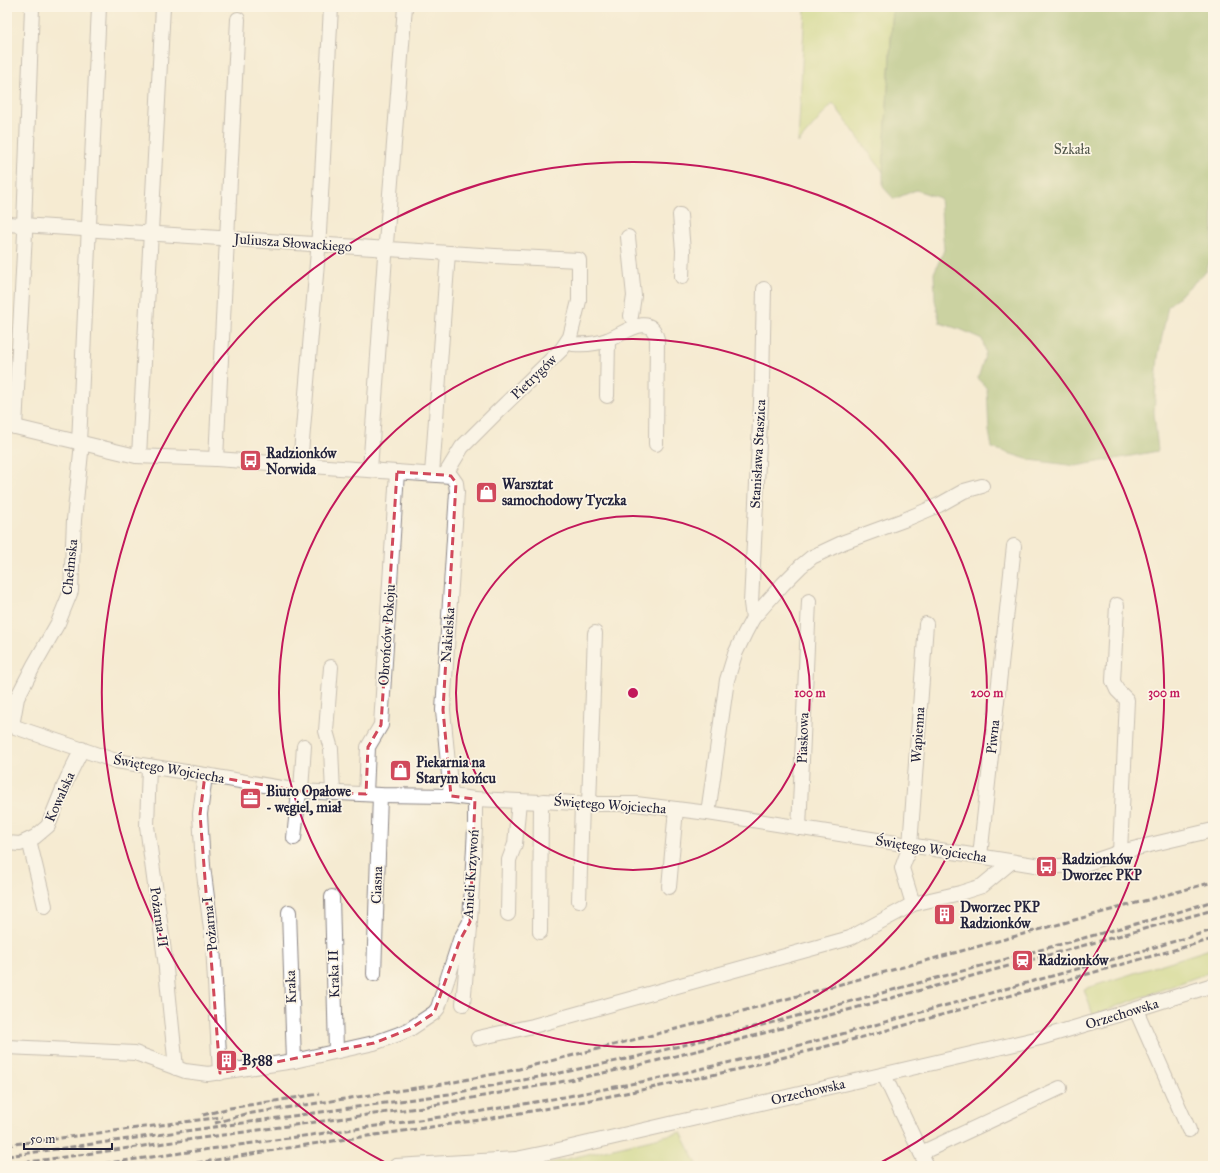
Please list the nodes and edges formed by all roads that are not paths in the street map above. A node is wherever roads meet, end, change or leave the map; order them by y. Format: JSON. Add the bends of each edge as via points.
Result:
{"nodes":[{"id":1,"x":32,"y":7,"type":"edge"},
{"id":2,"x":99,"y":7,"type":"edge"},
{"id":3,"x":164,"y":7,"type":"edge"},
{"id":4,"x":331,"y":7,"type":"edge"},
{"id":5,"x":405,"y":7,"type":"edge"},
{"id":6,"x":238,"y":19,"type":"dead end"},
{"id":7,"x":680,"y":215,"type":"dead end"},
{"id":8,"x":7,"y":224,"type":"edge"},
{"id":9,"x":24,"y":225,"type":"junction"},
{"id":10,"x":89,"y":229,"type":"junction"},
{"id":11,"x":151,"y":233,"type":"junction"},
{"id":12,"x":628,"y":237,"type":"dead end"},
{"id":13,"x":228,"y":238,"type":"junction"},
{"id":14,"x":318,"y":244,"type":"junction"},
{"id":15,"x":386,"y":249,"type":"junction"},
{"id":16,"x":448,"y":253,"type":"junction"},
{"id":17,"x":579,"y":260,"type":"joint"},
{"id":18,"x":682,"y":277,"type":"dead end"},
{"id":19,"x":764,"y":289,"type":"dead end"},
{"id":20,"x":631,"y":316,"type":"dead end"},
{"id":21,"x":608,"y":340,"type":"junction"},
{"id":22,"x":573,"y":344,"type":"dead end"},
{"id":23,"x":607,"y":396,"type":"dead end"},
{"id":24,"x":11,"y":426,"type":"edge"},
{"id":25,"x":80,"y":443,"type":"junction"},
{"id":26,"x":656,"y":444,"type":"dead end"},
{"id":27,"x":139,"y":456,"type":"junction"},
{"id":28,"x":216,"y":459,"type":"junction"},
{"id":29,"x":300,"y":465,"type":"junction"},
{"id":30,"x":370,"y":470,"type":"junction"},
{"id":31,"x":397,"y":472,"type":"junction"},
{"id":32,"x":442,"y":475,"type":"junction"},
{"id":33,"x":982,"y":486,"type":"dead end"},
{"id":34,"x":1014,"y":546,"type":"dead end"},
{"id":35,"x":809,"y":601,"type":"dead end"},
{"id":36,"x":1117,"y":605,"type":"dead end"},
{"id":37,"x":753,"y":618,"type":"junction"},
{"id":38,"x":926,"y":624,"type":"dead end"},
{"id":39,"x":595,"y":633,"type":"dead end"},
{"id":40,"x":331,"y":667,"type":"dead end"},
{"id":41,"x":10,"y":726,"type":"edge"},
{"id":42,"x":304,"y":746,"type":"dead end"},
{"id":43,"x":82,"y":750,"type":"junction"},
{"id":44,"x":149,"y":766,"type":"junction"},
{"id":45,"x":205,"y":775,"type":"junction"},
{"id":46,"x":300,"y":791,"type":"junction"},
{"id":47,"x":333,"y":792,"type":"junction"},
{"id":48,"x":373,"y":794,"type":"junction"},
{"id":49,"x":451,"y":796,"type":"junction"},
{"id":50,"x":475,"y":799,"type":"junction"},
{"id":51,"x":519,"y":801,"type":"junction"},
{"id":52,"x":541,"y":802,"type":"junction"},
{"id":53,"x":585,"y":804,"type":"junction"},
{"id":54,"x":676,"y":809,"type":"junction"},
{"id":55,"x":708,"y":813,"type":"junction"},
{"id":56,"x":800,"y":828,"type":"junction"},
{"id":57,"x":1213,"y":830,"type":"edge"},
{"id":58,"x":294,"y":838,"type":"dead end"},
{"id":59,"x":29,"y":840,"type":"junction"},
{"id":60,"x":7,"y":843,"type":"edge"},
{"id":61,"x":910,"y":846,"type":"junction"},
{"id":62,"x":1120,"y":852,"type":"junction"},
{"id":63,"x":980,"y":856,"type":"junction"},
{"id":64,"x":1011,"y":862,"type":"junction"},
{"id":65,"x":669,"y":887,"type":"dead end"},
{"id":66,"x":332,"y":897,"type":"dead end"},
{"id":67,"x":579,"y":901,"type":"dead end"},
{"id":68,"x":913,"y":904,"type":"junction"},
{"id":69,"x":45,"y":906,"type":"dead end"},
{"id":70,"x":289,"y":912,"type":"dead end"},
{"id":71,"x":508,"y":914,"type":"dead end"},
{"id":72,"x":470,"y":922,"type":"junction"},
{"id":73,"x":540,"y":932,"type":"dead end"},
{"id":74,"x":374,"y":974,"type":"dead end"},
{"id":75,"x":1213,"y":985,"type":"edge"},
{"id":76,"x":463,"y":1004,"type":"dead end"},
{"id":77,"x":1136,"y":1010,"type":"junction"},
{"id":78,"x":478,"y":1038,"type":"dead end"},
{"id":79,"x":7,"y":1047,"type":"edge"},
{"id":80,"x":336,"y":1051,"type":"junction"},
{"id":81,"x":294,"y":1061,"type":"junction"},
{"id":82,"x":176,"y":1068,"type":"junction"},
{"id":83,"x":220,"y":1073,"type":"junction"},
{"id":84,"x":884,"y":1075,"type":"junction"},
{"id":85,"x":1060,"y":1088,"type":"dead end"},
{"id":86,"x":1189,"y":1130,"type":"dead end"},
{"id":87,"x":924,"y":1160,"type":"edge"},
{"id":88,"x":495,"y":1163,"type":"edge"},
{"id":89,"x":396,"y":1166,"type":"edge"}],
"edges":[{"from":1,"to":9,"type":"street"},
{"from":2,"to":10,"type":"street","name":"Chełmska"},
{"from":3,"to":11,"type":"street"},
{"from":4,"to":14,"type":"street"},
{"from":5,"to":15,"type":"street"},
{"from":6,"to":13,"type":"street"},
{"from":7,"to":18,"type":"street"},
{"from":8,"to":9,"type":"street","name":"Juliusza Słowackiego"},
{"from":9,"to":10,"type":"street","name":"Juliusza Słowackiego"},
{"from":9,"to":24,"type":"street"},
{"from":10,"to":11,"type":"street","name":"Juliusza Słowackiego"},
{"from":10,"to":25,"type":"street","name":"Chełmska"},
{"from":11,"to":13,"type":"street","name":"Juliusza Słowackiego"},
{"from":11,"to":27,"type":"street"},
{"from":12,"to":20,"type":"street","via":[[634,296]]},
{"from":13,"to":14,"type":"street","name":"Juliusza Słowackiego"},
{"from":13,"to":28,"type":"street"},
{"from":14,"to":15,"type":"street","name":"Juliusza Słowackiego"},
{"from":14,"to":29,"type":"street"},
{"from":15,"to":16,"type":"street","name":"Juliusza Słowackiego"},
{"from":15,"to":30,"type":"street"},
{"from":16,"to":17,"type":"street","name":"Juliusza Słowackiego"},
{"from":16,"to":32,"type":"street"},
{"from":17,"to":32,"type":"street","name":"Pietrygów","via":[[579,301],[570,337],[562,350],[462,447]]},
{"from":19,"to":37,"type":"street","name":"Stanisława Staszica","via":[[751,603]]},
{"from":21,"to":22,"type":"street","via":[[586,345]]},
{"from":21,"to":23,"type":"street"},
{"from":21,"to":26,"type":"street","via":[[642,324],[655,331]]},
{"from":24,"to":25,"type":"street"},
{"from":25,"to":27,"type":"street"},
{"from":25,"to":41,"type":"street","name":"Chełmska","via":[[71,591],[58,623],[17,698]]},
{"from":27,"to":28,"type":"street"},
{"from":28,"to":29,"type":"street"},
{"from":29,"to":30,"type":"street"},
{"from":30,"to":31,"type":"street"},
{"from":31,"to":32,"type":"street"},
{"from":31,"to":48,"type":"street","name":"Obrońców Pokoju","via":[[381,725],[368,747]]},
{"from":32,"to":49,"type":"street","name":"Nakielska","via":[[456,483],[457,492],[443,710]]},
{"from":33,"to":37,"type":"street","via":[[964,491],[904,520],[812,557],[783,584]]},
{"from":34,"to":63,"type":"street","name":"Piwna"},
{"from":35,"to":56,"type":"street","name":"Piaskowa"},
{"from":36,"to":62,"type":"street","via":[[1113,681],[1117,690],[1127,700]]},
{"from":37,"to":55,"type":"street","via":[[735,654],[727,680]]},
{"from":38,"to":61,"type":"street","name":"Wapienna"},
{"from":39,"to":53,"type":"street"},
{"from":40,"to":47,"type":"street","via":[[326,731],[332,749]]},
{"from":41,"to":43,"type":"street","name":"Świętego Wojciecha"},
{"from":42,"to":46,"type":"street"},
{"from":43,"to":44,"type":"street","name":"Świętego Wojciecha","via":[[116,761]]},
{"from":43,"to":59,"type":"street","name":"Kowalska","via":[[48,826]]},
{"from":44,"to":45,"type":"street","name":"Świętego Wojciecha"},
{"from":44,"to":82,"type":"street","name":"Pożarna II","via":[[147,826],[165,958]]},
{"from":45,"to":46,"type":"street","name":"Świętego Wojciecha"},
{"from":45,"to":83,"type":"street","name":"Pożarna I","via":[[200,814],[203,866],[213,946]]},
{"from":46,"to":47,"type":"street","name":"Świętego Wojciecha"},
{"from":46,"to":58,"type":"street"},
{"from":47,"to":48,"type":"street","name":"Świętego Wojciecha"},
{"from":48,"to":49,"type":"street","name":"Świętego Wojciecha"},
{"from":48,"to":74,"type":"street","name":"Ciasna"},
{"from":49,"to":50,"type":"street","name":"Świętego Wojciecha"},
{"from":50,"to":51,"type":"street","name":"Świętego Wojciecha"},
{"from":50,"to":72,"type":"street","name":"Anieli Krzywoń"},
{"from":51,"to":52,"type":"street","name":"Świętego Wojciecha"},
{"from":51,"to":71,"type":"street","via":[[515,844],[509,860]]},
{"from":52,"to":53,"type":"street","name":"Świętego Wojciecha"},
{"from":52,"to":73,"type":"street"},
{"from":53,"to":54,"type":"street","name":"Świętego Wojciecha","via":[[636,804]]},
{"from":53,"to":67,"type":"street"},
{"from":54,"to":55,"type":"street","name":"Świętego Wojciecha"},
{"from":54,"to":65,"type":"street"},
{"from":55,"to":56,"type":"street","name":"Świętego Wojciecha"},
{"from":56,"to":61,"type":"street","name":"Świętego Wojciecha"},
{"from":57,"to":62,"type":"street","name":"Świętego Wojciecha"},
{"from":59,"to":60,"type":"street","name":"Kowalska","via":[[20,844]]},
{"from":59,"to":69,"type":"street"},
{"from":61,"to":63,"type":"street","name":"Świętego Wojciecha"},
{"from":61,"to":68,"type":"street","name":"Wapienna","via":[[902,868]]},
{"from":62,"to":64,"type":"street","name":"Świętego Wojciecha","via":[[1085,864],[1047,867]]},
{"from":63,"to":64,"type":"street","name":"Świętego Wojciecha"},
{"from":64,"to":68,"type":"street","via":[[982,886]]},
{"from":66,"to":80,"type":"street","name":"Kraka II"},
{"from":68,"to":78,"type":"street","via":[[850,938],[533,1026]]},
{"from":70,"to":81,"type":"street","name":"Kraka"},
{"from":72,"to":76,"type":"street"},
{"from":72,"to":80,"type":"street","name":"Anieli Krzywoń","via":[[460,940],[438,1008],[434,1013],[398,1034],[374,1043]]},
{"from":75,"to":77,"type":"street","name":"Orzechowska"},
{"from":77,"to":84,"type":"street","name":"Orzechowska","via":[[1040,1038]]},
{"from":77,"to":86,"type":"street"},
{"from":79,"to":82,"type":"street","name":"Anieli Krzywoń","via":[[135,1053]]},
{"from":80,"to":81,"type":"street","name":"Anieli Krzywoń"},
{"from":81,"to":83,"type":"street","name":"Anieli Krzywoń"},
{"from":82,"to":83,"type":"street","name":"Anieli Krzywoń","via":[[208,1074]]},
{"from":84,"to":87,"type":"street"},
{"from":84,"to":88,"type":"street","name":"Orzechowska"},
{"from":85,"to":87,"type":"street"},
{"from":88,"to":89,"type":"street","name":"Orzechowska"}]}
